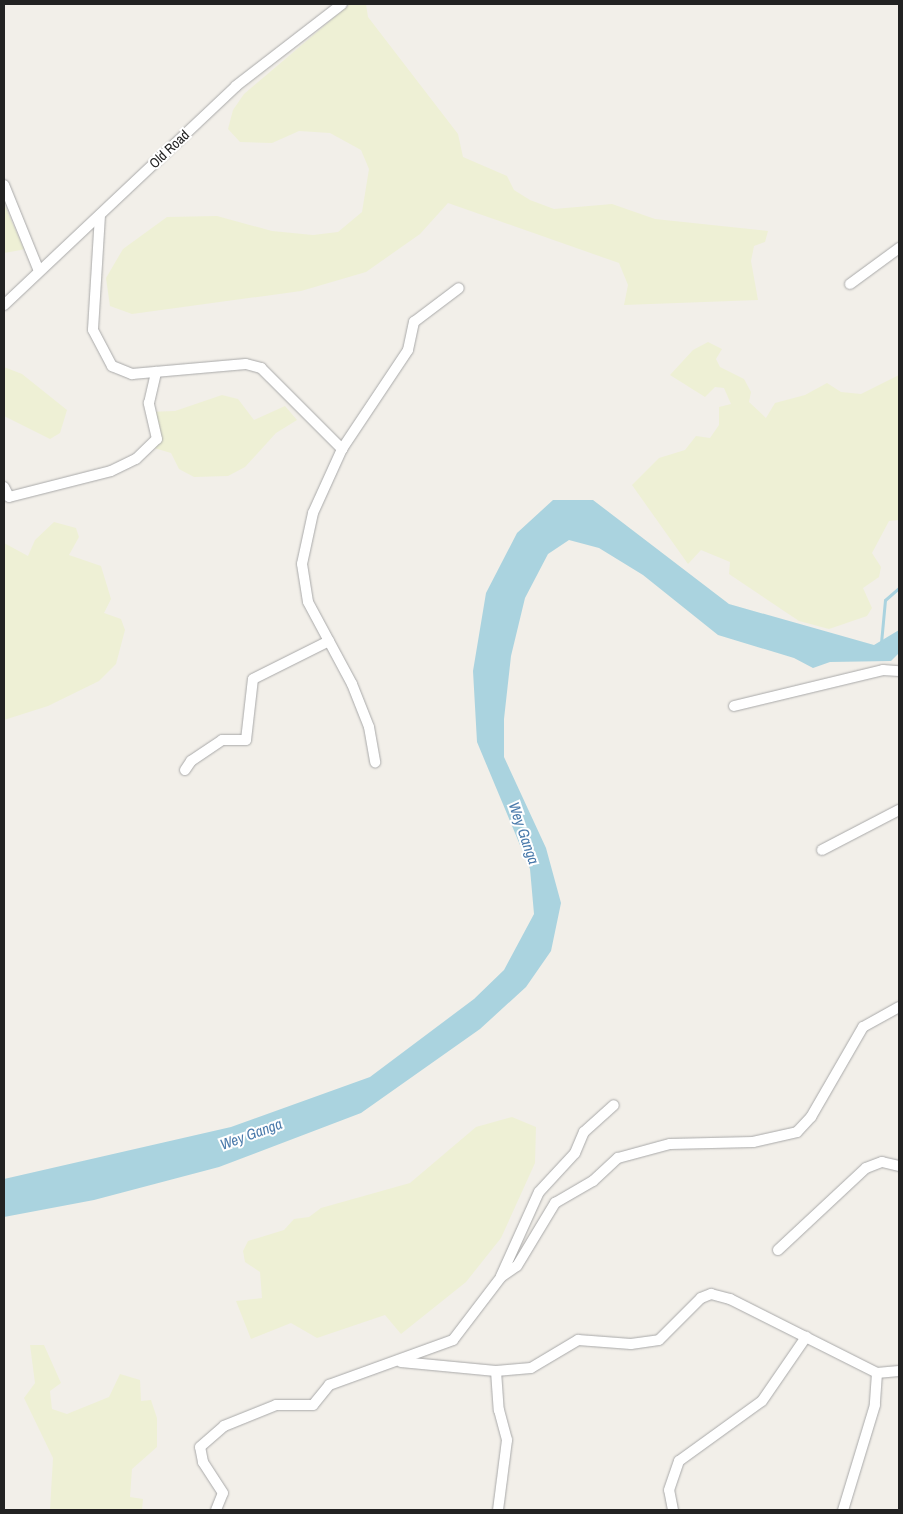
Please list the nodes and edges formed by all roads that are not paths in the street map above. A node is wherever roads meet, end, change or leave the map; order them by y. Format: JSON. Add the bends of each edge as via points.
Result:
{"nodes":[{"id":1,"x":342,"y":4,"type":"edge"},
{"id":2,"x":4,"y":185,"type":"edge"},
{"id":3,"x":100,"y":214,"type":"junction"},
{"id":4,"x":899,"y":248,"type":"edge"},
{"id":5,"x":39,"y":271,"type":"junction"},
{"id":6,"x":850,"y":284,"type":"dead end"},
{"id":7,"x":459,"y":288,"type":"dead end"},
{"id":8,"x":4,"y":305,"type":"edge"},
{"id":9,"x":156,"y":372,"type":"junction"},
{"id":10,"x":342,"y":450,"type":"junction"},
{"id":11,"x":4,"y":487,"type":"edge"},
{"id":12,"x":329,"y":641,"type":"junction"},
{"id":13,"x":899,"y":671,"type":"edge"},
{"id":14,"x":734,"y":706,"type":"dead end"},
{"id":15,"x":375,"y":762,"type":"dead end"},
{"id":16,"x":185,"y":770,"type":"dead end"},
{"id":17,"x":899,"y":810,"type":"edge"},
{"id":18,"x":822,"y":850,"type":"dead end"},
{"id":19,"x":899,"y":1007,"type":"edge"},
{"id":20,"x":614,"y":1105,"type":"dead end"},
{"id":21,"x":899,"y":1166,"type":"edge"},
{"id":22,"x":778,"y":1250,"type":"dead end"},
{"id":23,"x":501,"y":1277,"type":"junction"},
{"id":24,"x":806,"y":1337,"type":"junction"},
{"id":25,"x":397,"y":1362,"type":"junction"},
{"id":26,"x":496,"y":1371,"type":"junction"},
{"id":27,"x":899,"y":1371,"type":"edge"},
{"id":28,"x":877,"y":1373,"type":"junction"},
{"id":29,"x":216,"y":1510,"type":"edge"},
{"id":30,"x":498,"y":1510,"type":"edge"},
{"id":31,"x":673,"y":1510,"type":"edge"},
{"id":32,"x":843,"y":1510,"type":"edge"}],
"edges":[{"from":1,"to":3,"type":"street","name":"Old Road","via":[[236,86]]},
{"from":2,"to":5,"type":"street"},
{"from":3,"to":5,"type":"street","name":"Old Road"},
{"from":3,"to":9,"type":"street","via":[[94,330],[112,366],[132,374]]},
{"from":4,"to":6,"type":"street"},
{"from":5,"to":8,"type":"street","name":"Old Road"},
{"from":7,"to":10,"type":"street","via":[[414,322],[408,350]]},
{"from":9,"to":10,"type":"street","via":[[246,364],[261,368]]},
{"from":9,"to":11,"type":"street","via":[[149,403],[157,439],[136,459],[111,471],[10,497]]},
{"from":10,"to":12,"type":"street","via":[[313,513],[302,564],[308,602]]},
{"from":12,"to":15,"type":"street","via":[[369,727]]},
{"from":12,"to":16,"type":"street","via":[[253,679],[246,740],[222,740],[191,760]]},
{"from":13,"to":14,"type":"street","via":[[883,670]]},
{"from":17,"to":18,"type":"street"},
{"from":19,"to":23,"type":"street","via":[[862,1027],[811,1117],[797,1132],[753,1142],[670,1144],[618,1158],[593,1181],[555,1203],[517,1266]]},
{"from":20,"to":23,"type":"street","via":[[584,1132],[575,1154],[539,1192]]},
{"from":21,"to":22,"type":"street","via":[[882,1162],[866,1168]]},
{"from":23,"to":25,"type":"street","via":[[453,1340]]},
{"from":24,"to":26,"type":"street","via":[[711,1294],[659,1340],[631,1344],[578,1340],[531,1368]]},
{"from":24,"to":28,"type":"street"},
{"from":24,"to":31,"type":"street","via":[[762,1401],[679,1461],[669,1490]]},
{"from":25,"to":26,"type":"street"},
{"from":25,"to":29,"type":"street","via":[[329,1384],[313,1404],[276,1405],[224,1426],[200,1447],[203,1462],[223,1493]]},
{"from":26,"to":30,"type":"street","via":[[507,1440]]},
{"from":27,"to":28,"type":"street"},
{"from":28,"to":32,"type":"street","via":[[875,1405]]}]}
